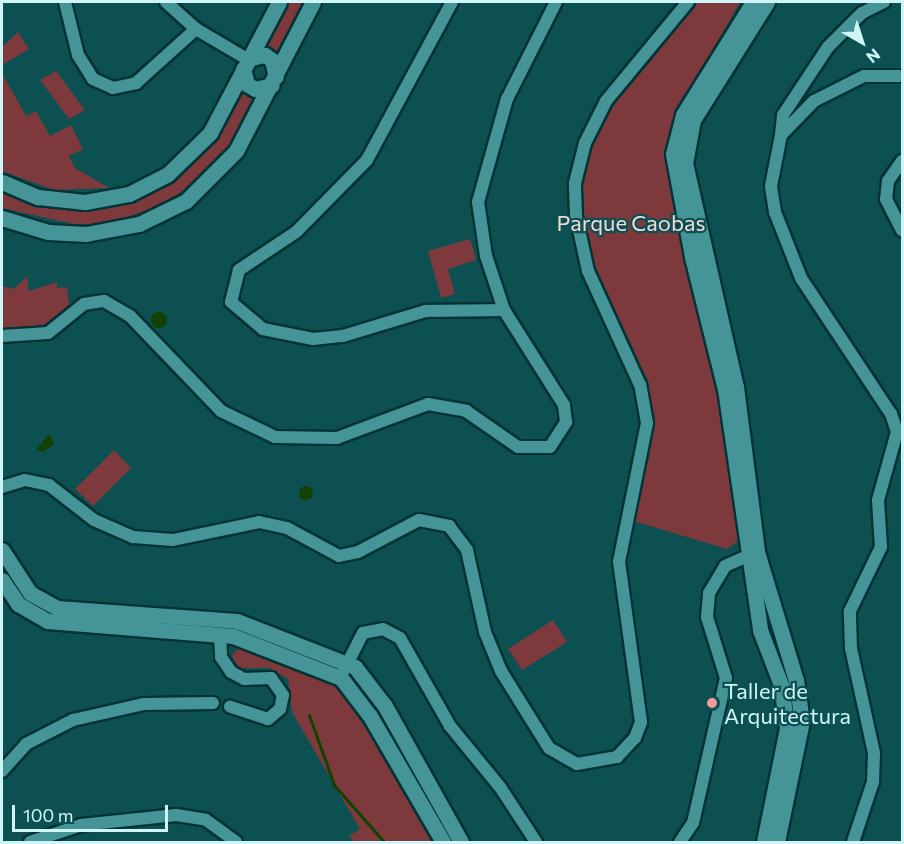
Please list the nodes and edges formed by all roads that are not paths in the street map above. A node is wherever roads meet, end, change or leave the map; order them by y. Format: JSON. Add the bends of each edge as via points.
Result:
{"nodes":[{"id":1,"x":65,"y":2,"type":"edge"},
{"id":2,"x":166,"y":2,"type":"edge"},
{"id":3,"x":279,"y":2,"type":"edge"},
{"id":4,"x":313,"y":2,"type":"edge"},
{"id":5,"x":452,"y":2,"type":"edge"},
{"id":6,"x":556,"y":2,"type":"edge"},
{"id":7,"x":688,"y":2,"type":"edge"},
{"id":8,"x":753,"y":2,"type":"edge"},
{"id":9,"x":768,"y":2,"type":"edge"},
{"id":10,"x":884,"y":2,"type":"edge"},
{"id":11,"x":196,"y":29,"type":"junction"},
{"id":12,"x":245,"y":64,"type":"junction"},
{"id":13,"x":903,"y":76,"type":"edge"},
{"id":14,"x":274,"y":81,"type":"junction"},
{"id":15,"x":781,"y":135,"type":"junction"},
{"id":16,"x":903,"y":161,"type":"edge"},
{"id":17,"x":2,"y":183,"type":"edge"},
{"id":18,"x":2,"y":218,"type":"edge"},
{"id":19,"x":903,"y":230,"type":"edge"},
{"id":20,"x":708,"y":293,"type":"junction"},
{"id":21,"x":504,"y":310,"type":"junction"},
{"id":22,"x":2,"y":336,"type":"edge"},
{"id":23,"x":2,"y":487,"type":"edge"},
{"id":24,"x":2,"y":550,"type":"edge"},
{"id":25,"x":752,"y":553,"type":"junction"},
{"id":26,"x":2,"y":580,"type":"edge"},
{"id":27,"x":131,"y":621,"type":"junction"},
{"id":28,"x":220,"y":635,"type":"junction"},
{"id":29,"x":347,"y":663,"type":"junction"},
{"id":30,"x":340,"y":678,"type":"junction"},
{"id":31,"x":213,"y":703,"type":"dead end"},
{"id":32,"x":230,"y":707,"type":"dead end"},
{"id":33,"x":2,"y":771,"type":"edge"},
{"id":34,"x":30,"y":843,"type":"edge"},
{"id":35,"x":236,"y":843,"type":"edge"},
{"id":36,"x":443,"y":843,"type":"edge"},
{"id":37,"x":461,"y":843,"type":"edge"},
{"id":38,"x":536,"y":843,"type":"edge"},
{"id":39,"x":680,"y":843,"type":"edge"},
{"id":40,"x":765,"y":843,"type":"edge"},
{"id":41,"x":777,"y":843,"type":"edge"},
{"id":42,"x":853,"y":843,"type":"edge"}],
"edges":[{"from":1,"to":11,"type":"street","via":[[78,56],[93,79],[113,88],[141,80]]},
{"from":2,"to":11,"type":"street"},
{"from":3,"to":12,"type":"street"},
{"from":4,"to":14,"type":"street"},
{"from":5,"to":21,"type":"street","via":[[367,160],[296,232],[239,270],[231,302],[263,329],[314,339],[343,336],[426,310]]},
{"from":6,"to":21,"type":"street","via":[[507,99],[480,185],[478,219]]},
{"from":7,"to":23,"type":"street","via":[[606,101],[585,143],[575,183],[582,250],[640,385],[647,423],[619,562],[640,722],[630,745],[617,757],[577,764],[549,748],[501,671],[485,632],[466,550],[449,526],[419,520],[358,552],[339,556],[287,528],[260,522],[173,540],[133,537],[94,520],[50,485],[25,480]]},
{"from":8,"to":20,"type":"street","via":[[700,83],[674,145],[674,172]]},
{"from":9,"to":20,"type":"street","via":[[710,89],[685,147]]},
{"from":10,"to":15,"type":"street","via":[[862,13],[828,47],[783,115]]},
{"from":11,"to":12,"type":"street"},
{"from":12,"to":14,"type":"street","via":[[243,77],[255,89]]},
{"from":12,"to":14,"type":"street","via":[[265,55],[276,68]]},
{"from":12,"to":17,"type":"street","via":[[201,145],[142,188],[100,201],[69,202]]},
{"from":13,"to":15,"type":"street","via":[[864,76],[838,85]]},
{"from":14,"to":18,"type":"street","via":[[226,165],[201,190],[156,218],[86,234],[48,232]]},
{"from":15,"to":42,"type":"street","via":[[771,186],[785,244],[801,278],[891,414],[897,432],[878,500],[881,547],[850,611],[851,648],[874,753],[873,782]]},
{"from":16,"to":19,"type":"street","via":[[888,181],[886,199]]},
{"from":20,"to":25,"type":"street","via":[[736,387]]},
{"from":21,"to":22,"type":"street","via":[[555,383],[564,405],[566,422],[550,447],[534,451],[518,447],[466,411],[428,404],[337,438],[274,437],[221,411],[130,316],[104,301],[84,304],[48,333]]},
{"from":24,"to":27,"type":"street","via":[[25,588],[45,603]]},
{"from":25,"to":39,"type":"street","via":[[725,566],[709,593],[707,617],[726,678],[693,823]]},
{"from":25,"to":40,"type":"street","via":[[787,728]]},
{"from":25,"to":41,"type":"street","via":[[796,680],[802,721]]},
{"from":26,"to":27,"type":"street","via":[[18,604],[39,618]]},
{"from":27,"to":28,"type":"street"},
{"from":27,"to":29,"type":"street","via":[[237,621]]},
{"from":28,"to":30,"type":"street","via":[[259,643]]},
{"from":28,"to":32,"type":"street","via":[[221,657],[231,672],[244,679],[271,678],[283,694],[280,709],[268,719]]},
{"from":29,"to":30,"type":"street"},
{"from":29,"to":37,"type":"street","via":[[385,706]]},
{"from":29,"to":38,"type":"street","via":[[363,633],[383,629],[400,638],[450,726],[500,787]]},
{"from":30,"to":36,"type":"street","via":[[370,716]]},
{"from":31,"to":33,"type":"street","via":[[144,704],[73,720],[26,744]]},
{"from":34,"to":35,"type":"street","via":[[81,825],[176,815],[206,820]]}]}
